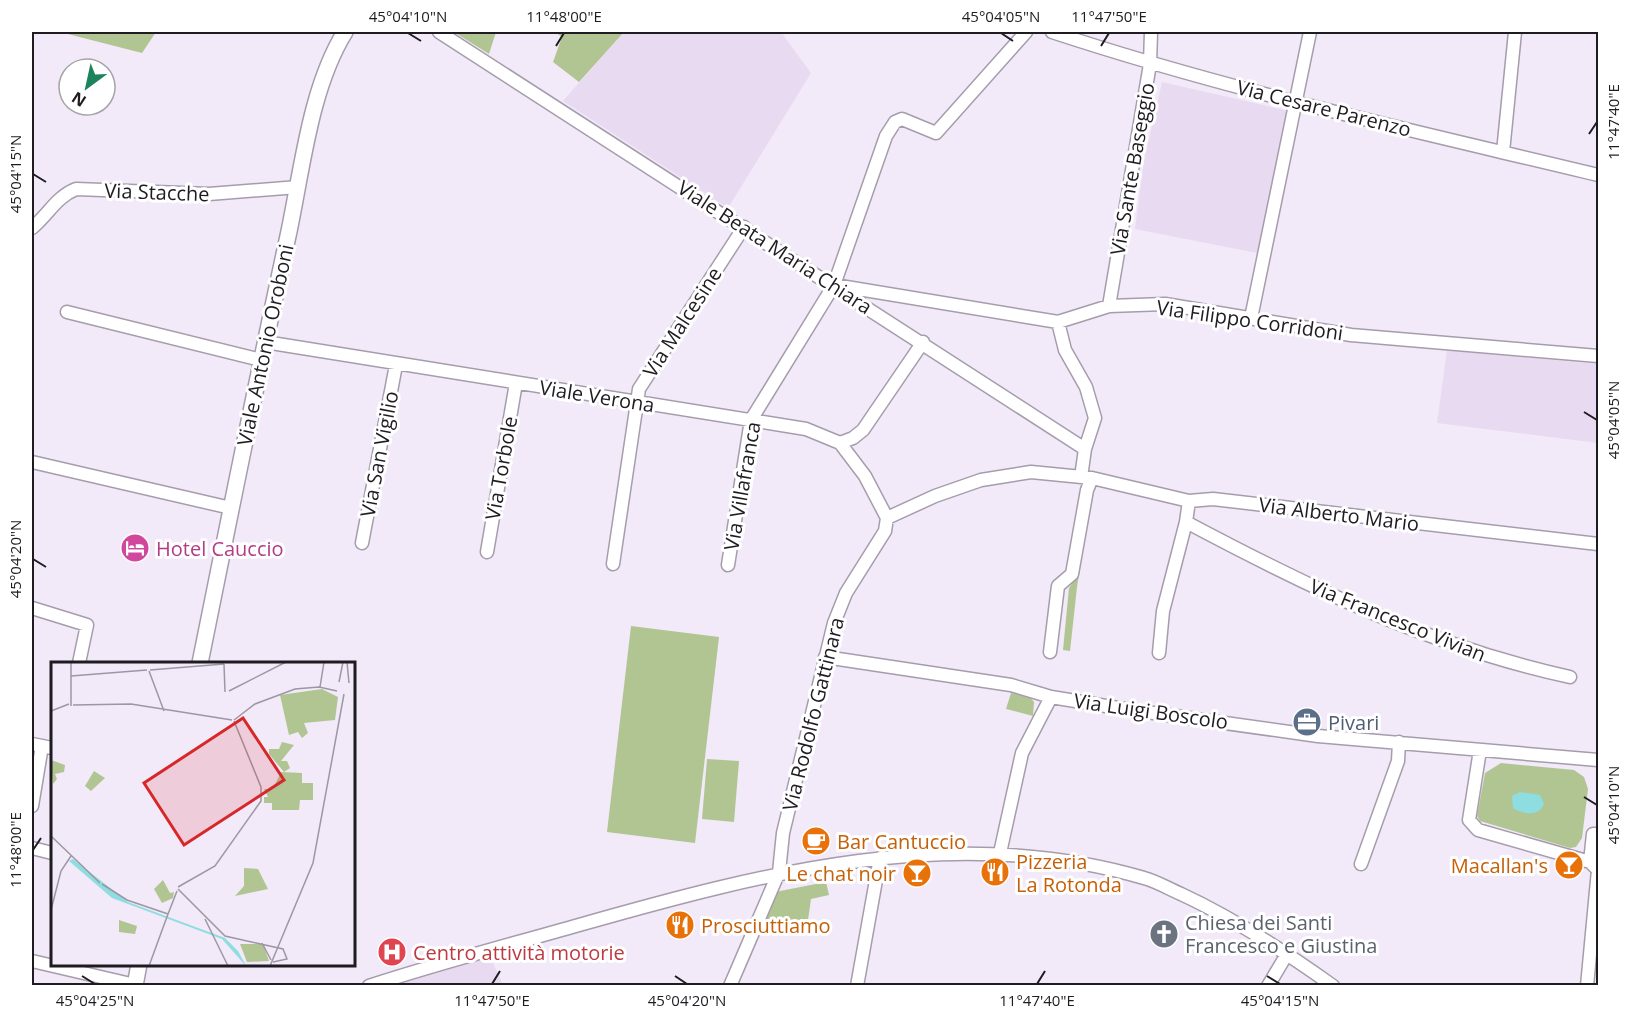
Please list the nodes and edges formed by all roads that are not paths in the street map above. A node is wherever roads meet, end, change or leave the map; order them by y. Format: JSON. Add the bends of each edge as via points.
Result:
{"nodes":[{"id":1,"x":345,"y":32,"type":"edge"},
{"id":2,"x":439,"y":32,"type":"edge"},
{"id":3,"x":1026,"y":32,"type":"edge"},
{"id":4,"x":1052,"y":32,"type":"edge"},
{"id":5,"x":1151,"y":32,"type":"edge"},
{"id":6,"x":1310,"y":32,"type":"edge"},
{"id":7,"x":1515,"y":32,"type":"edge"},
{"id":8,"x":1150,"y":64,"type":"junction"},
{"id":9,"x":1295,"y":102,"type":"junction"},
{"id":10,"x":1503,"y":152,"type":"junction"},
{"id":11,"x":1599,"y":175,"type":"edge"},
{"id":12,"x":298,"y":187,"type":"junction"},
{"id":13,"x":744,"y":227,"type":"junction"},
{"id":14,"x":32,"y":228,"type":"edge"},
{"id":15,"x":834,"y":285,"type":"junction"},
{"id":16,"x":1108,"y":306,"type":"junction"},
{"id":17,"x":67,"y":312,"type":"dead end"},
{"id":18,"x":1251,"y":318,"type":"junction"},
{"id":19,"x":1058,"y":322,"type":"junction"},
{"id":20,"x":265,"y":342,"type":"junction"},
{"id":21,"x":923,"y":342,"type":"junction"},
{"id":22,"x":1599,"y":356,"type":"edge"},
{"id":23,"x":261,"y":360,"type":"junction"},
{"id":24,"x":396,"y":365,"type":"junction"},
{"id":25,"x":516,"y":383,"type":"junction"},
{"id":26,"x":637,"y":402,"type":"junction"},
{"id":27,"x":751,"y":420,"type":"junction"},
{"id":28,"x":840,"y":443,"type":"junction"},
{"id":29,"x":1085,"y":449,"type":"junction"},
{"id":30,"x":32,"y":462,"type":"edge"},
{"id":31,"x":1087,"y":477,"type":"junction"},
{"id":32,"x":1189,"y":501,"type":"junction"},
{"id":33,"x":231,"y":508,"type":"junction"},
{"id":34,"x":887,"y":518,"type":"junction"},
{"id":35,"x":1186,"y":522,"type":"junction"},
{"id":36,"x":362,"y":543,"type":"dead end"},
{"id":37,"x":1599,"y":544,"type":"edge"},
{"id":38,"x":487,"y":552,"type":"dead end"},
{"id":39,"x":613,"y":564,"type":"dead end"},
{"id":40,"x":728,"y":565,"type":"dead end"},
{"id":41,"x":32,"y":608,"type":"edge"},
{"id":42,"x":1050,"y":652,"type":"dead end"},
{"id":43,"x":1160,"y":653,"type":"dead end"},
{"id":44,"x":825,"y":657,"type":"junction"},
{"id":45,"x":80,"y":662,"type":"edge"},
{"id":46,"x":200,"y":662,"type":"edge"},
{"id":47,"x":1570,"y":677,"type":"dead end"},
{"id":48,"x":1051,"y":697,"type":"junction"},
{"id":49,"x":1399,"y":742,"type":"junction"},
{"id":50,"x":42,"y":746,"type":"edge"},
{"id":51,"x":1480,"y":750,"type":"junction"},
{"id":52,"x":1597,"y":759,"type":"edge"},
{"id":53,"x":32,"y":806,"type":"edge"},
{"id":54,"x":1599,"y":834,"type":"edge"},
{"id":55,"x":32,"y":848,"type":"edge"},
{"id":56,"x":51,"y":853,"type":"edge"},
{"id":57,"x":1000,"y":853,"type":"junction"},
{"id":58,"x":880,"y":858,"type":"junction"},
{"id":59,"x":1590,"y":862,"type":"junction"},
{"id":60,"x":1361,"y":864,"type":"dead end"},
{"id":61,"x":779,"y":872,"type":"junction"},
{"id":62,"x":1287,"y":954,"type":"junction"},
{"id":63,"x":32,"y":961,"type":"edge"},
{"id":64,"x":51,"y":965,"type":"edge"},
{"id":65,"x":53,"y":966,"type":"edge"},
{"id":66,"x":140,"y":966,"type":"edge"},
{"id":67,"x":135,"y":985,"type":"edge"},
{"id":68,"x":369,"y":986,"type":"edge"},
{"id":69,"x":730,"y":986,"type":"edge"},
{"id":70,"x":857,"y":986,"type":"edge"},
{"id":71,"x":1268,"y":986,"type":"edge"},
{"id":72,"x":1333,"y":986,"type":"edge"},
{"id":73,"x":1587,"y":986,"type":"edge"}],
"edges":[{"from":1,"to":12,"type":"street","name":"Viale Antonio Oroboni","via":[[328,65]]},
{"from":2,"to":13,"type":"street","name":"Viale Beata Maria Chiara"},
{"from":3,"to":15,"type":"street","name":"Via Villafranca","via":[[936,133],[902,119],[895,122],[886,136]]},
{"from":4,"to":8,"type":"street","name":"Via Cesare Parenzo"},
{"from":5,"to":8,"type":"street","name":"Via Sante Baseggio"},
{"from":6,"to":9,"type":"street"},
{"from":7,"to":10,"type":"street"},
{"from":8,"to":9,"type":"street","name":"Via Cesare Parenzo"},
{"from":8,"to":16,"type":"street","name":"Via Sante Baseggio"},
{"from":9,"to":10,"type":"street","name":"Via Cesare Parenzo"},
{"from":9,"to":18,"type":"street"},
{"from":10,"to":11,"type":"street","name":"Via Cesare Parenzo"},
{"from":12,"to":14,"type":"street","name":"Via Stacche","via":[[209,194],[76,189],[53,204]]},
{"from":12,"to":20,"type":"street","name":"Viale Antonio Oroboni"},
{"from":13,"to":15,"type":"street","name":"Viale Beata Maria Chiara"},
{"from":13,"to":26,"type":"street","name":"Via Malcesine","via":[[639,389]]},
{"from":15,"to":19,"type":"street","name":"Via Filippo Corridoni"},
{"from":15,"to":21,"type":"street","name":"Viale Beata Maria Chiara"},
{"from":15,"to":27,"type":"street","name":"Via Villafranca"},
{"from":16,"to":18,"type":"street","name":"Via Filippo Corridoni","via":[[1165,304]]},
{"from":16,"to":19,"type":"street","name":"Via Filippo Corridoni"},
{"from":17,"to":23,"type":"street"},
{"from":18,"to":22,"type":"street","name":"Via Filippo Corridoni","via":[[1351,335]]},
{"from":19,"to":29,"type":"street","via":[[1065,350],[1086,387],[1095,418]]},
{"from":20,"to":23,"type":"street","name":"Viale Antonio Oroboni"},
{"from":20,"to":24,"type":"street","name":"Viale Verona"},
{"from":21,"to":28,"type":"street","via":[[863,430]]},
{"from":21,"to":29,"type":"street","name":"Viale Beata Maria Chiara"},
{"from":23,"to":33,"type":"street","name":"Viale Antonio Oroboni"},
{"from":24,"to":25,"type":"street","name":"Viale Verona"},
{"from":24,"to":36,"type":"street","name":"Via San Vigilio"},
{"from":25,"to":26,"type":"street","name":"Viale Verona"},
{"from":25,"to":38,"type":"street","name":"Via Torbole"},
{"from":26,"to":27,"type":"street","name":"Viale Verona"},
{"from":26,"to":39,"type":"street","name":"Via Malcesine"},
{"from":27,"to":28,"type":"street","name":"Viale Verona","via":[[806,429]]},
{"from":27,"to":40,"type":"street","name":"Via Villafranca"},
{"from":28,"to":34,"type":"street","via":[[865,476]]},
{"from":29,"to":31,"type":"street"},
{"from":30,"to":33,"type":"street"},
{"from":31,"to":32,"type":"street","name":"Via Alberto Mario"},
{"from":31,"to":34,"type":"street","via":[[1031,472],[981,480]]},
{"from":31,"to":42,"type":"street","via":[[1072,574],[1058,586]]},
{"from":32,"to":35,"type":"street"},
{"from":32,"to":37,"type":"street","name":"Via Alberto Mario","via":[[1214,499]]},
{"from":33,"to":46,"type":"street","name":"Viale Antonio Oroboni"},
{"from":34,"to":44,"type":"street","name":"Via Rodolfo Gattinara","via":[[885,531],[846,593]]},
{"from":35,"to":43,"type":"street","via":[[1165,600]]},
{"from":35,"to":47,"type":"street","name":"Via Francesco Vivian","via":[[1353,606],[1510,664]]},
{"from":41,"to":45,"type":"street","via":[[87,625]]},
{"from":44,"to":48,"type":"street","name":"Via Luigi Boscolo","via":[[1011,685]]},
{"from":44,"to":61,"type":"street","name":"Via Rodolfo Gattinara","via":[[783,833]]},
{"from":48,"to":49,"type":"street","name":"Via Luigi Boscolo","via":[[1318,736]]},
{"from":48,"to":57,"type":"street","via":[[1022,753]]},
{"from":49,"to":51,"type":"street","name":"Via Luigi Boscolo"},
{"from":49,"to":60,"type":"street","via":[[1398,761]]},
{"from":50,"to":53,"type":"street"},
{"from":51,"to":52,"type":"street","name":"Via Luigi Boscolo"},
{"from":51,"to":59,"type":"street","via":[[1469,820],[1478,830]]},
{"from":54,"to":59,"type":"street","via":[[1593,834]]},
{"from":55,"to":56,"type":"street"},
{"from":57,"to":58,"type":"street"},
{"from":57,"to":62,"type":"street","via":[[1071,862],[1145,878],[1214,910]]},
{"from":58,"to":61,"type":"street"},
{"from":58,"to":70,"type":"street"},
{"from":59,"to":73,"type":"street","via":[[1598,870]]},
{"from":61,"to":68,"type":"street"},
{"from":61,"to":69,"type":"street","name":"Via Rodolfo Gattinara"},
{"from":62,"to":71,"type":"street"},
{"from":62,"to":72,"type":"street"},
{"from":63,"to":64,"type":"street"},
{"from":65,"to":67,"type":"street"},
{"from":66,"to":67,"type":"street"}]}
